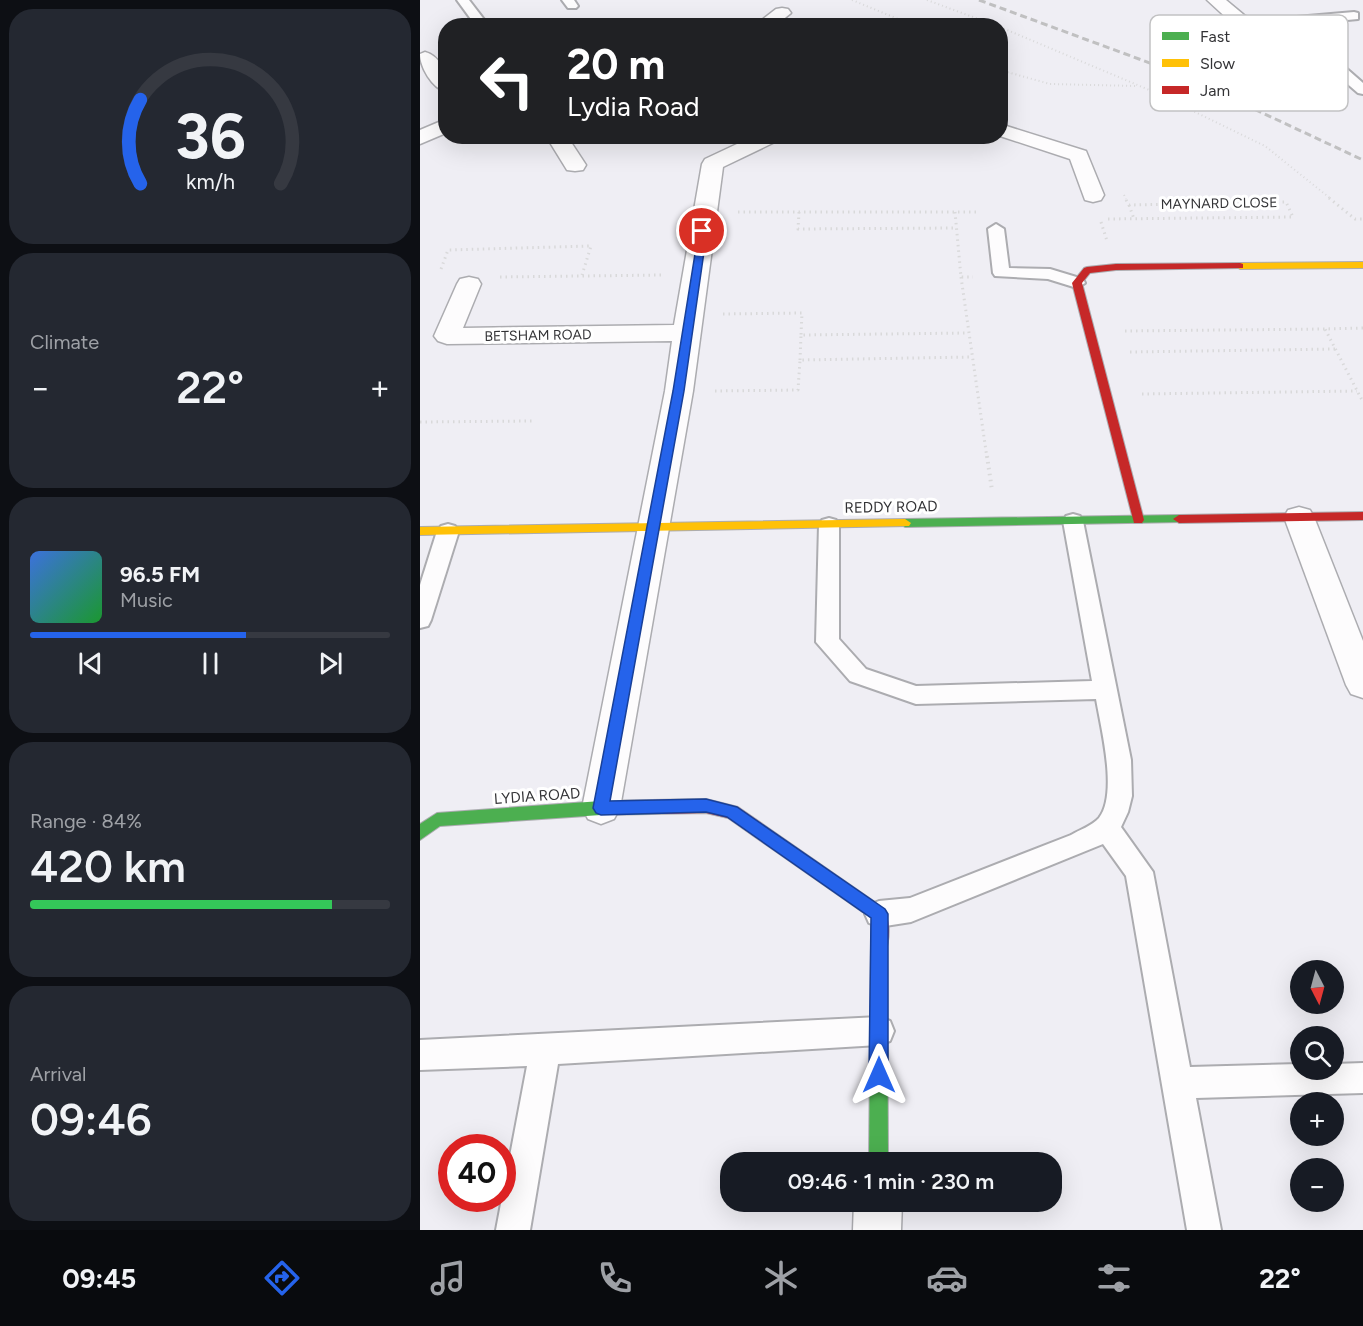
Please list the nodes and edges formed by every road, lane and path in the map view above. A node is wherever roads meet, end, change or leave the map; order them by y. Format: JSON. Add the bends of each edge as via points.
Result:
{"nodes":[{"id":1,"x":463,"y":0,"type":"edge"},
{"id":2,"x":852,"y":0,"type":"edge"},
{"id":3,"x":927,"y":0,"type":"edge"},
{"id":4,"x":1216,"y":0,"type":"edge"},
{"id":5,"x":782,"y":13,"type":"dead end"},
{"id":6,"x":1233,"y":15,"type":"edge"},
{"id":7,"x":1354,"y":16,"type":"dead end"},
{"id":8,"x":1348,"y":17,"type":"edge"},
{"id":9,"x":477,"y":18,"type":"edge"},
{"id":10,"x":775,"y":18,"type":"edge"},
{"id":11,"x":896,"y":18,"type":"edge"},
{"id":12,"x":977,"y":18,"type":"edge"},
{"id":13,"x":1008,"y":30,"type":"edge"},
{"id":14,"x":438,"y":56,"type":"edge"},
{"id":15,"x":423,"y":59,"type":"edge"},
{"id":16,"x":1008,"y":72,"type":"edge"},
{"id":17,"x":1011,"y":73,"type":"junction"},
{"id":18,"x":1008,"y":75,"type":"edge"},
{"id":19,"x":438,"y":77,"type":"edge"},
{"id":20,"x":1348,"y":77,"type":"edge"},
{"id":21,"x":1140,"y":86,"type":"junction"},
{"id":22,"x":1363,"y":90,"type":"edge"},
{"id":23,"x":1150,"y":91,"type":"edge"},
{"id":24,"x":1195,"y":111,"type":"edge"},
{"id":25,"x":438,"y":129,"type":"edge"},
{"id":26,"x":1008,"y":133,"type":"edge"},
{"id":27,"x":420,"y":138,"type":"edge"},
{"id":28,"x":561,"y":144,"type":"edge"},
{"id":29,"x":755,"y":144,"type":"edge"},
{"id":30,"x":575,"y":165,"type":"dead end"},
{"id":31,"x":1093,"y":195,"type":"joint"},
{"id":32,"x":1129,"y":205,"type":"junction"},
{"id":33,"x":704,"y":212,"type":"junction"},
{"id":34,"x":799,"y":212,"type":"junction"},
{"id":35,"x":955,"y":212,"type":"junction"},
{"id":36,"x":1100,"y":219,"type":"dead end"},
{"id":37,"x":1134,"y":219,"type":"junction"},
{"id":38,"x":1363,"y":219,"type":"edge"},
{"id":39,"x":996,"y":229,"type":"joint"},
{"id":40,"x":1363,"y":265,"type":"edge"},
{"id":41,"x":582,"y":275,"type":"junction"},
{"id":42,"x":696,"y":275,"type":"junction"},
{"id":43,"x":494,"y":277,"type":"dead end"},
{"id":44,"x":961,"y":277,"type":"dead end"},
{"id":45,"x":437,"y":278,"type":"dead end"},
{"id":46,"x":1077,"y":283,"type":"junction"},
{"id":47,"x":469,"y":284,"type":"dead end"},
{"id":48,"x":687,"y":324,"type":"junction"},
{"id":49,"x":1363,"y":328,"type":"edge"},
{"id":50,"x":1325,"y":329,"type":"junction"},
{"id":51,"x":1090,"y":331,"type":"junction"},
{"id":52,"x":968,"y":333,"type":"junction"},
{"id":53,"x":801,"y":335,"type":"junction"},
{"id":54,"x":1336,"y":349,"type":"junction"},
{"id":55,"x":1094,"y":352,"type":"junction"},
{"id":56,"x":971,"y":357,"type":"junction"},
{"id":57,"x":800,"y":360,"type":"junction"},
{"id":58,"x":679,"y":391,"type":"junction"},
{"id":59,"x":1357,"y":391,"type":"junction"},
{"id":60,"x":1104,"y":394,"type":"junction"},
{"id":61,"x":1363,"y":402,"type":"edge"},
{"id":62,"x":533,"y":421,"type":"dead end"},
{"id":63,"x":420,"y":422,"type":"edge"},
{"id":64,"x":1363,"y":516,"type":"edge"},
{"id":65,"x":1299,"y":517,"type":"junction"},
{"id":66,"x":1138,"y":519,"type":"junction"},
{"id":67,"x":1073,"y":521,"type":"junction"},
{"id":68,"x":997,"y":522,"type":"junction"},
{"id":69,"x":829,"y":525,"type":"junction"},
{"id":70,"x":653,"y":528,"type":"junction"},
{"id":71,"x":420,"y":531,"type":"edge"},
{"id":72,"x":448,"y":531,"type":"junction"},
{"id":73,"x":420,"y":620,"type":"edge"},
{"id":74,"x":1363,"y":685,"type":"edge"},
{"id":75,"x":1106,"y":690,"type":"junction"},
{"id":76,"x":601,"y":808,"type":"junction"},
{"id":77,"x":1107,"y":828,"type":"junction"},
{"id":78,"x":420,"y":833,"type":"edge"},
{"id":79,"x":879,"y":914,"type":"junction"},
{"id":80,"x":879,"y":1031,"type":"junction"},
{"id":81,"x":545,"y":1050,"type":"junction"},
{"id":82,"x":420,"y":1055,"type":"edge"},
{"id":83,"x":1363,"y":1078,"type":"edge"},
{"id":84,"x":1177,"y":1083,"type":"junction"},
{"id":85,"x":878,"y":1152,"type":"edge"},
{"id":86,"x":878,"y":1212,"type":"edge"},
{"id":87,"x":513,"y":1230,"type":"edge"},
{"id":88,"x":877,"y":1230,"type":"edge"},
{"id":89,"x":1204,"y":1230,"type":"edge"}],
"edges":[{"from":1,"to":9,"type":"lane"},
{"from":2,"to":11,"type":"path"},
{"from":3,"to":12,"type":"path"},
{"from":4,"to":6,"type":"street"},
{"from":5,"to":10,"type":"street"},
{"from":7,"to":8,"type":"lane"},
{"from":13,"to":21,"type":"path"},
{"from":14,"to":15,"type":"street"},
{"from":15,"to":19,"type":"street"},
{"from":16,"to":17,"type":"path"},
{"from":17,"to":18,"type":"path"},
{"from":17,"to":21,"type":"path","via":[[1050,84]]},
{"from":20,"to":22,"type":"lane"},
{"from":21,"to":23,"type":"path"},
{"from":24,"to":38,"type":"path","via":[[1265,146],[1355,219]]},
{"from":25,"to":27,"type":"street"},
{"from":26,"to":31,"type":"street","via":[[1079,155]]},
{"from":28,"to":30,"type":"street"},
{"from":29,"to":33,"type":"street","via":[[713,164]]},
{"from":31,"to":32,"type":"path","name":"MAYNARD CLOSE","via":[[1124,194]]},
{"from":32,"to":37,"type":"path"},
{"from":32,"to":37,"type":"path","name":"MAYNARD CLOSE","via":[[1286,202],[1293,217]]},
{"from":33,"to":34,"type":"path"},
{"from":33,"to":42,"type":"street"},
{"from":34,"to":35,"type":"path"},
{"from":34,"to":35,"type":"path","via":[[798,229],[957,228]]},
{"from":35,"to":39,"type":"path","via":[[989,212]]},
{"from":36,"to":37,"type":"path","name":"MAYNARD CLOSE"},
{"from":39,"to":46,"type":"lane","via":[[1001,273],[1050,274]]},
{"from":40,"to":46,"type":"street","via":[[1116,267],[1087,270]]},
{"from":41,"to":42,"type":"path"},
{"from":41,"to":43,"type":"path"},
{"from":41,"to":45,"type":"path","via":[[591,246],[448,250]]},
{"from":42,"to":48,"type":"street"},
{"from":44,"to":52,"type":"path"},
{"from":46,"to":51,"type":"street"},
{"from":47,"to":48,"type":"street","name":"BETSHAM ROAD","via":[[447,336]]},
{"from":48,"to":53,"type":"path","via":[[802,313]]},
{"from":48,"to":58,"type":"street"},
{"from":49,"to":50,"type":"path"},
{"from":50,"to":51,"type":"path"},
{"from":50,"to":54,"type":"path"},
{"from":51,"to":55,"type":"street"},
{"from":52,"to":53,"type":"path"},
{"from":52,"to":56,"type":"path"},
{"from":53,"to":57,"type":"path"},
{"from":54,"to":55,"type":"path"},
{"from":54,"to":59,"type":"path"},
{"from":55,"to":60,"type":"street"},
{"from":56,"to":57,"type":"path"},
{"from":56,"to":68,"type":"path"},
{"from":57,"to":58,"type":"path","via":[[798,390]]},
{"from":58,"to":70,"type":"street"},
{"from":59,"to":60,"type":"path"},
{"from":59,"to":61,"type":"path"},
{"from":60,"to":66,"type":"street"},
{"from":62,"to":63,"type":"path"},
{"from":64,"to":65,"type":"street","name":"REDDY ROAD"},
{"from":65,"to":66,"type":"street","name":"REDDY ROAD"},
{"from":65,"to":74,"type":"street"},
{"from":66,"to":67,"type":"street","name":"REDDY ROAD"},
{"from":67,"to":68,"type":"street","name":"REDDY ROAD"},
{"from":67,"to":75,"type":"lane"},
{"from":68,"to":69,"type":"street","name":"REDDY ROAD"},
{"from":69,"to":70,"type":"street","name":"REDDY ROAD"},
{"from":69,"to":75,"type":"lane","via":[[827,642],[858,675],[916,695]]},
{"from":70,"to":72,"type":"street","name":"REDDY ROAD"},
{"from":70,"to":76,"type":"street"},
{"from":71,"to":72,"type":"street","name":"REDDY ROAD"},
{"from":72,"to":73,"type":"lane"},
{"from":75,"to":77,"type":"lane","via":[[1121,786],[1117,809]]},
{"from":76,"to":78,"type":"street","name":"LYDIA ROAD","via":[[437,820]]},
{"from":76,"to":79,"type":"street","name":"LYDIA ROAD","via":[[706,806],[732,812]]},
{"from":77,"to":79,"type":"lane","via":[[1080,843],[911,910]]},
{"from":77,"to":84,"type":"lane","via":[[1139,872]]},
{"from":79,"to":80,"type":"street"},
{"from":80,"to":81,"type":"lane"},
{"from":80,"to":85,"type":"street"},
{"from":81,"to":82,"type":"lane"},
{"from":81,"to":87,"type":"lane"},
{"from":83,"to":84,"type":"lane"},
{"from":84,"to":89,"type":"lane"},
{"from":86,"to":88,"type":"street"}]}
